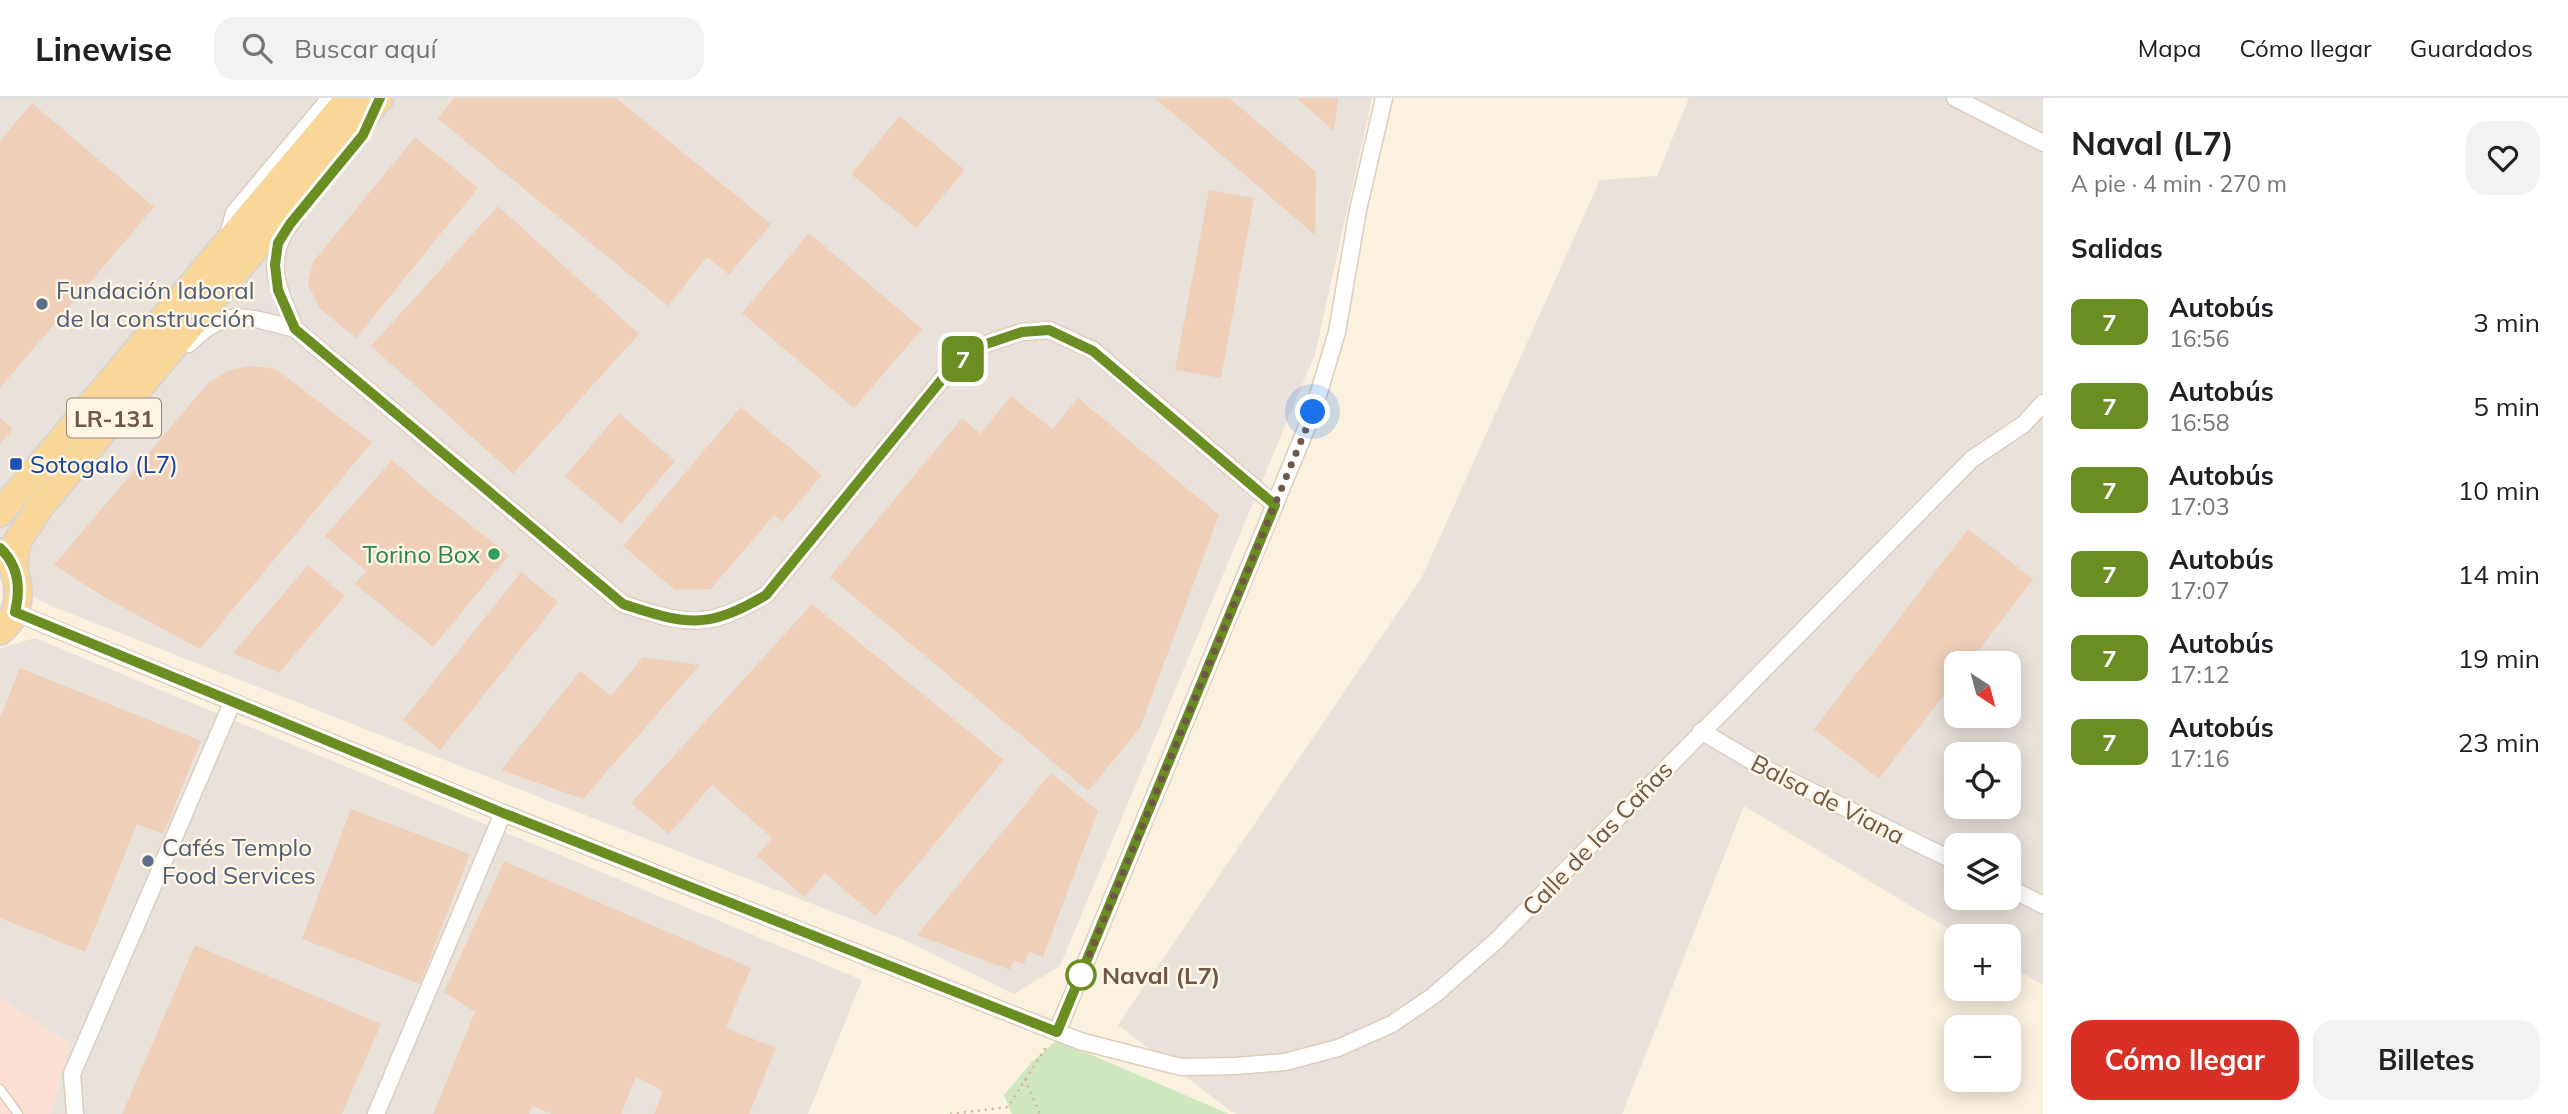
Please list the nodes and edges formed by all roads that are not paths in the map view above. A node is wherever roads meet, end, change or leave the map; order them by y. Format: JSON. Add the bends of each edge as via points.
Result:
{"nodes":[{"id":1,"x":330,"y":98,"type":"edge"},
{"id":2,"x":349,"y":98,"type":"edge"},
{"id":3,"x":1384,"y":98,"type":"edge"},
{"id":4,"x":1955,"y":98,"type":"edge"},
{"id":5,"x":378,"y":101,"type":"edge"},
{"id":6,"x":2043,"y":144,"type":"edge"},
{"id":7,"x":225,"y":247,"type":"junction"},
{"id":8,"x":295,"y":329,"type":"junction"},
{"id":9,"x":2043,"y":403,"type":"edge"},
{"id":10,"x":100,"y":435,"type":"junction"},
{"id":11,"x":1275,"y":505,"type":"junction"},
{"id":12,"x":0,"y":513,"type":"edge"},
{"id":13,"x":7,"y":557,"type":"edge"},
{"id":14,"x":7,"y":622,"type":"edge"},
{"id":15,"x":232,"y":703,"type":"junction"},
{"id":16,"x":1701,"y":731,"type":"junction"},
{"id":17,"x":503,"y":813,"type":"junction"},
{"id":18,"x":1944,"y":856,"type":"edge"},
{"id":19,"x":2021,"y":894,"type":"edge"},
{"id":20,"x":2043,"y":905,"type":"edge"},
{"id":21,"x":1057,"y":1032,"type":"junction"},
{"id":22,"x":0,"y":1089,"type":"edge"},
{"id":23,"x":19,"y":1114,"type":"edge"},
{"id":24,"x":75,"y":1114,"type":"edge"},
{"id":25,"x":376,"y":1114,"type":"edge"}],
"edges":[{"from":1,"to":7,"type":"street","via":[[234,213]]},
{"from":2,"to":7,"type":"main road","number":"LR-131"},
{"from":3,"to":11,"type":"street","via":[[1337,332],[1313,412]]},
{"from":4,"to":6,"type":"street"},
{"from":5,"to":8,"type":"street","via":[[363,135],[278,243],[278,290]]},
{"from":5,"to":10,"type":"main road","number":"LR-131"},
{"from":7,"to":12,"type":"main road","number":"LR-131"},
{"from":8,"to":10,"type":"street","via":[[262,319],[219,321],[200,333],[121,425]]},
{"from":8,"to":11,"type":"street","via":[[623,604],[666,618],[705,622],[766,595],[952,367],[983,345],[1022,332],[1049,330],[1093,351]]},
{"from":9,"to":16,"type":"street","name":"Calle de las Cañas","via":[[2024,424],[1972,459]]},
{"from":10,"to":13,"type":"main road","number":"LR-131","via":[[40,507]]},
{"from":11,"to":21,"type":"street"},
{"from":13,"to":14,"type":"main road","via":[[18,582],[18,597]]},
{"from":14,"to":15,"type":"street","name":"Calle de las Cañas"},
{"from":15,"to":17,"type":"street","name":"Calle de las Cañas"},
{"from":15,"to":24,"type":"street","via":[[72,1074]]},
{"from":16,"to":18,"type":"street","name":"Balsa de Viana","via":[[1760,766]]},
{"from":16,"to":21,"type":"street","name":"Calle de las Cañas","via":[[1496,941],[1433,996],[1392,1024],[1338,1048],[1285,1062],[1236,1066],[1181,1067]]},
{"from":17,"to":21,"type":"street","name":"Calle de las Cañas"},
{"from":17,"to":25,"type":"street"},
{"from":19,"to":20,"type":"street"},
{"from":22,"to":23,"type":"lane"}]}
